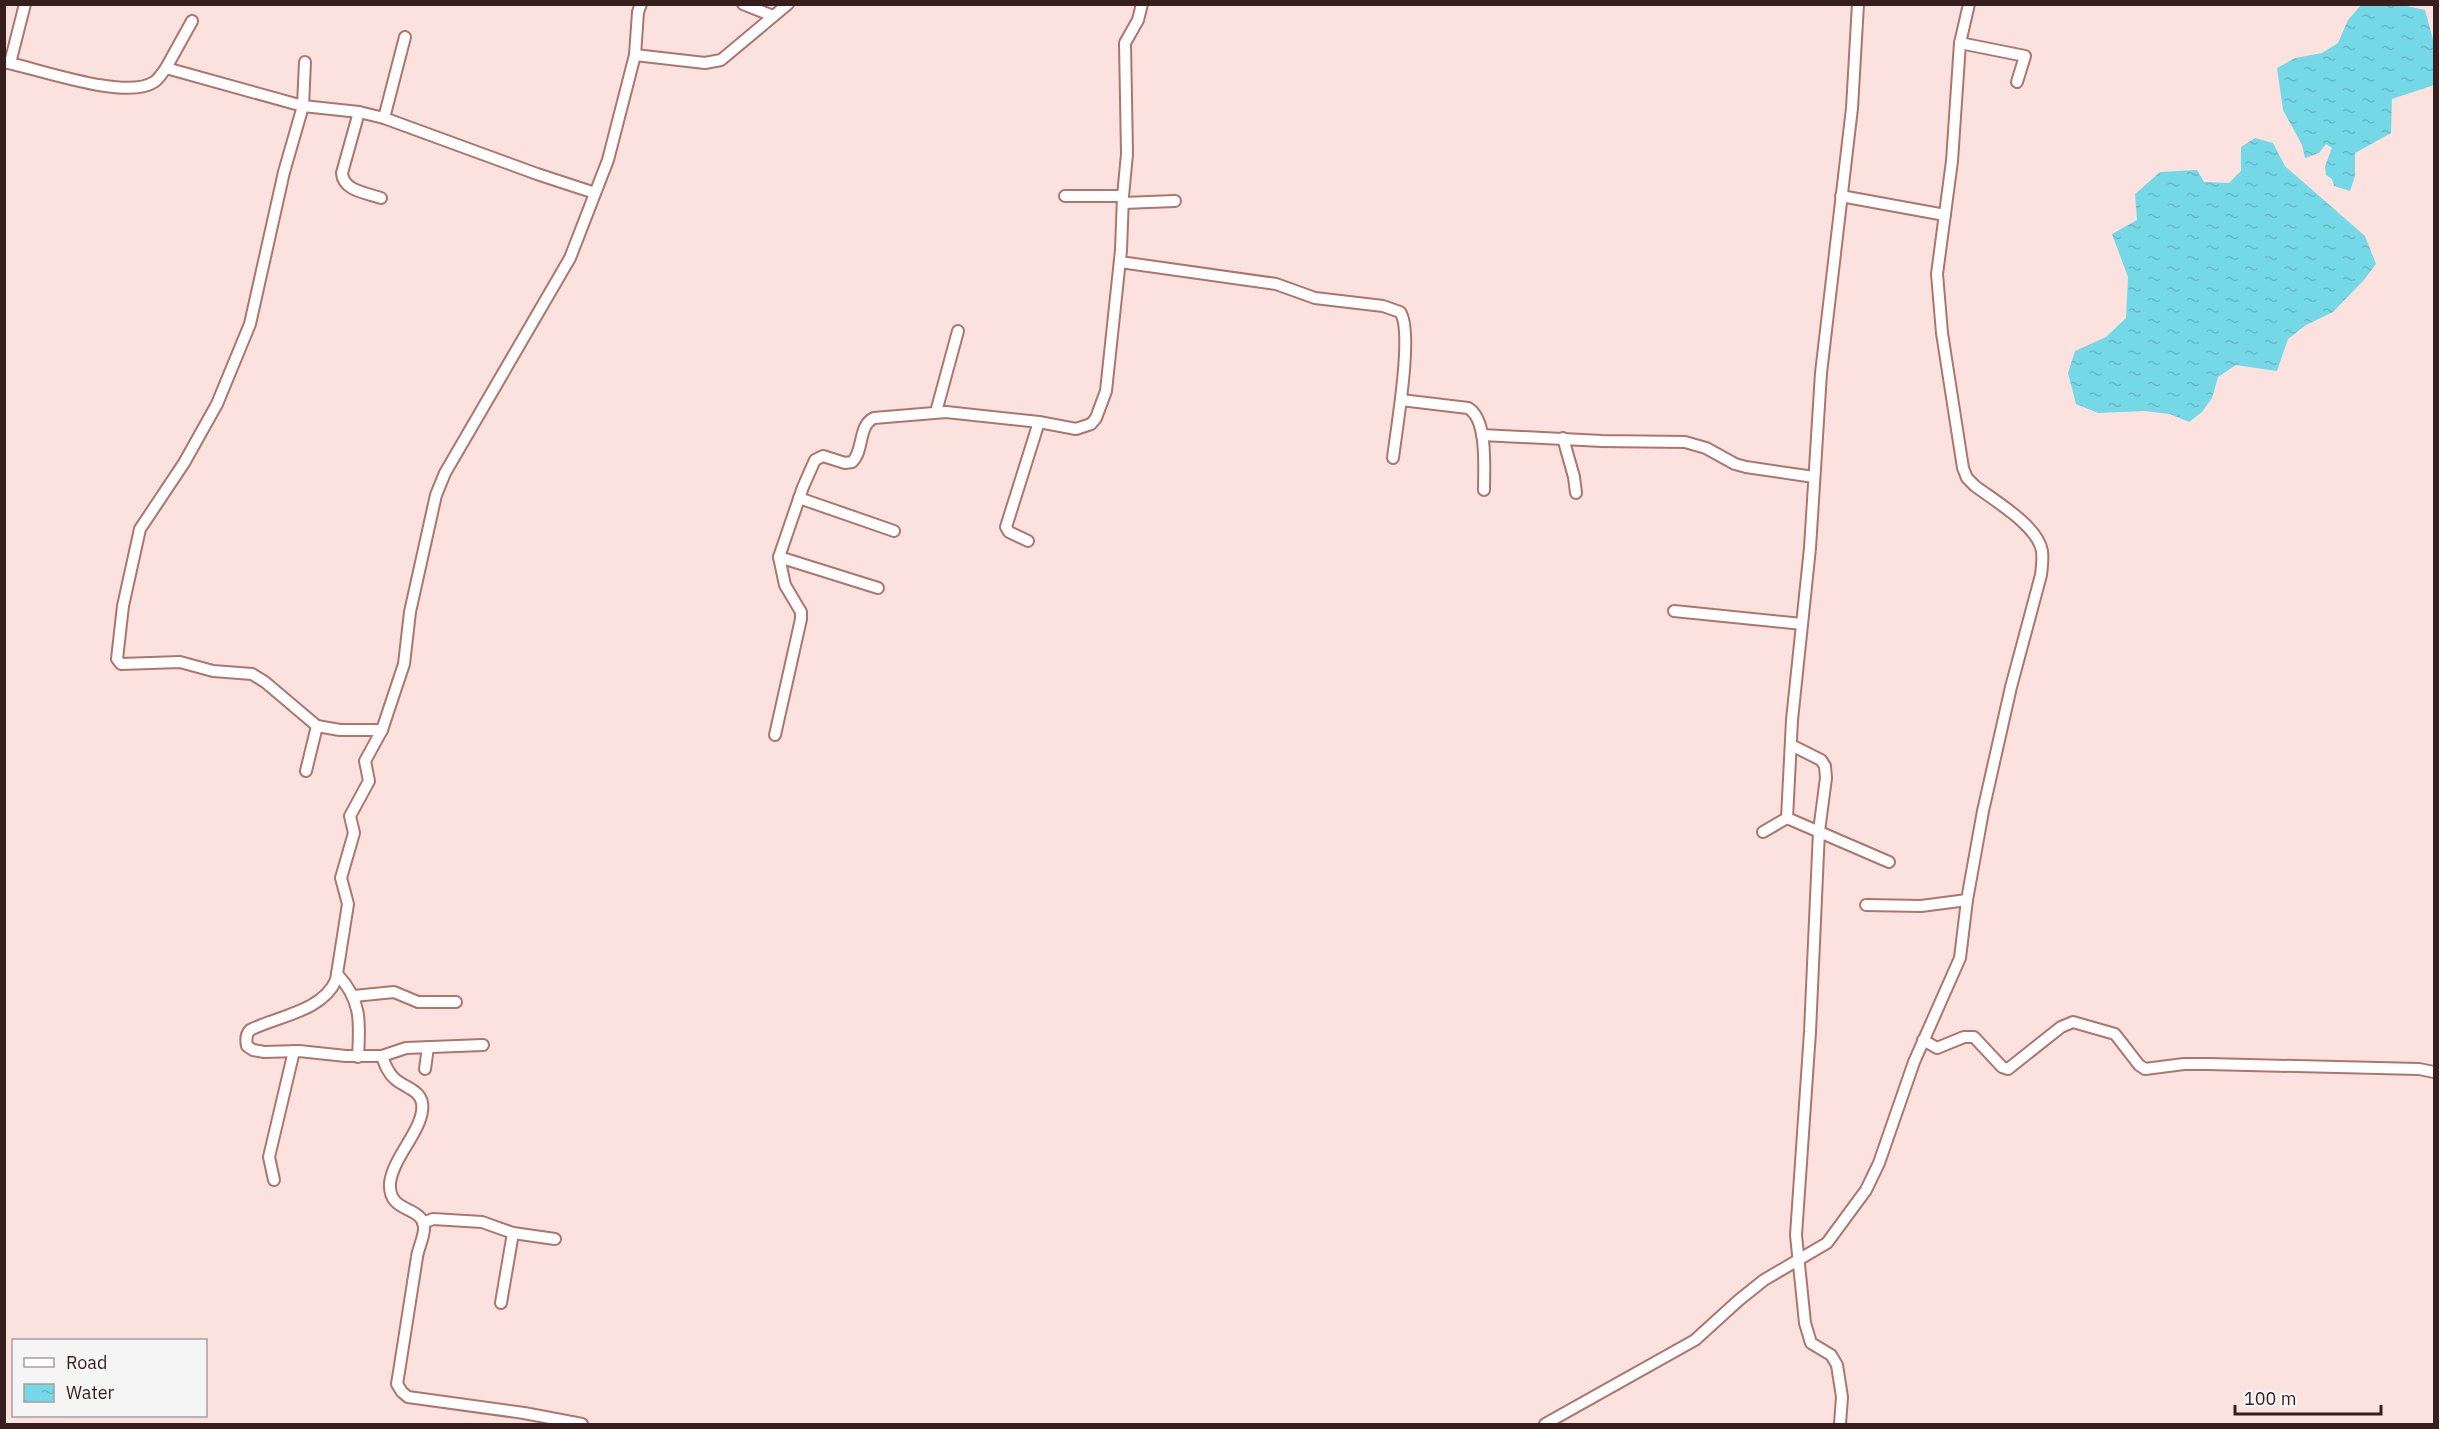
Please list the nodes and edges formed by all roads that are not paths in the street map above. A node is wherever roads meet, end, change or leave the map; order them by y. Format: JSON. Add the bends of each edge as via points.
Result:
{"nodes":[{"id":1,"x":25,"y":4,"type":"edge"},
{"id":2,"x":641,"y":4,"type":"edge"},
{"id":3,"x":788,"y":4,"type":"edge"},
{"id":4,"x":1142,"y":4,"type":"edge"},
{"id":5,"x":1858,"y":4,"type":"edge"},
{"id":6,"x":1969,"y":4,"type":"edge"},
{"id":7,"x":744,"y":5,"type":"edge"},
{"id":8,"x":773,"y":16,"type":"junction"},
{"id":9,"x":192,"y":21,"type":"dead end"},
{"id":10,"x":405,"y":37,"type":"dead end"},
{"id":11,"x":1960,"y":43,"type":"junction"},
{"id":12,"x":635,"y":55,"type":"junction"},
{"id":13,"x":7,"y":62,"type":"edge"},
{"id":14,"x":304,"y":62,"type":"dead end"},
{"id":15,"x":166,"y":68,"type":"junction"},
{"id":16,"x":2016,"y":82,"type":"dead end"},
{"id":17,"x":303,"y":106,"type":"junction"},
{"id":18,"x":359,"y":112,"type":"junction"},
{"id":19,"x":384,"y":118,"type":"junction"},
{"id":20,"x":595,"y":193,"type":"junction"},
{"id":21,"x":1065,"y":196,"type":"dead end"},
{"id":22,"x":1841,"y":196,"type":"junction"},
{"id":23,"x":381,"y":198,"type":"dead end"},
{"id":24,"x":1123,"y":200,"type":"junction"},
{"id":25,"x":1175,"y":201,"type":"dead end"},
{"id":26,"x":1945,"y":215,"type":"junction"},
{"id":27,"x":1120,"y":262,"type":"junction"},
{"id":28,"x":958,"y":331,"type":"dead end"},
{"id":29,"x":1401,"y":400,"type":"junction"},
{"id":30,"x":936,"y":412,"type":"junction"},
{"id":31,"x":1039,"y":422,"type":"junction"},
{"id":32,"x":1482,"y":435,"type":"junction"},
{"id":33,"x":1563,"y":438,"type":"junction"},
{"id":34,"x":1393,"y":458,"type":"dead end"},
{"id":35,"x":1814,"y":477,"type":"junction"},
{"id":36,"x":1484,"y":490,"type":"dead end"},
{"id":37,"x":1576,"y":493,"type":"dead end"},
{"id":38,"x":799,"y":498,"type":"junction"},
{"id":39,"x":894,"y":531,"type":"dead end"},
{"id":40,"x":1028,"y":541,"type":"dead end"},
{"id":41,"x":779,"y":557,"type":"junction"},
{"id":42,"x":878,"y":588,"type":"dead end"},
{"id":43,"x":1674,"y":611,"type":"dead end"},
{"id":44,"x":1802,"y":624,"type":"junction"},
{"id":45,"x":317,"y":726,"type":"junction"},
{"id":46,"x":382,"y":730,"type":"junction"},
{"id":47,"x":775,"y":735,"type":"dead end"},
{"id":48,"x":1791,"y":746,"type":"junction"},
{"id":49,"x":306,"y":771,"type":"dead end"},
{"id":50,"x":1787,"y":818,"type":"junction"},
{"id":51,"x":1819,"y":831,"type":"junction"},
{"id":52,"x":1762,"y":832,"type":"dead end"},
{"id":53,"x":1889,"y":862,"type":"dead end"},
{"id":54,"x":1967,"y":900,"type":"junction"},
{"id":55,"x":1866,"y":905,"type":"dead end"},
{"id":56,"x":337,"y":974,"type":"junction"},
{"id":57,"x":354,"y":996,"type":"junction"},
{"id":58,"x":456,"y":1002,"type":"dead end"},
{"id":59,"x":1923,"y":1040,"type":"junction"},
{"id":60,"x":483,"y":1045,"type":"dead end"},
{"id":61,"x":428,"y":1047,"type":"junction"},
{"id":62,"x":294,"y":1051,"type":"junction"},
{"id":63,"x":382,"y":1056,"type":"junction"},
{"id":64,"x":358,"y":1057,"type":"junction"},
{"id":65,"x":425,"y":1069,"type":"dead end"},
{"id":66,"x":2434,"y":1072,"type":"edge"},
{"id":67,"x":274,"y":1180,"type":"dead end"},
{"id":68,"x":423,"y":1223,"type":"junction"},
{"id":69,"x":513,"y":1233,"type":"junction"},
{"id":70,"x":555,"y":1239,"type":"dead end"},
{"id":71,"x":1798,"y":1259,"type":"junction"},
{"id":72,"x":501,"y":1303,"type":"dead end"},
{"id":73,"x":582,"y":1425,"type":"edge"},
{"id":74,"x":1545,"y":1425,"type":"edge"},
{"id":75,"x":1840,"y":1425,"type":"edge"}],
"edges":[{"from":1,"to":13,"type":"street"},
{"from":2,"to":12,"type":"street"},
{"from":3,"to":8,"type":"street"},
{"from":4,"to":24,"type":"street","via":[[1125,43],[1127,154]]},
{"from":5,"to":22,"type":"street","via":[[1852,108]]},
{"from":6,"to":11,"type":"street"},
{"from":7,"to":8,"type":"street"},
{"from":8,"to":12,"type":"street","via":[[721,60]]},
{"from":9,"to":15,"type":"street"},
{"from":10,"to":19,"type":"street"},
{"from":11,"to":16,"type":"street","via":[[2025,56]]},
{"from":11,"to":26,"type":"street"},
{"from":12,"to":20,"type":"street","via":[[608,160]]},
{"from":13,"to":15,"type":"street","via":[[80,82],[129,87],[153,83]]},
{"from":14,"to":17,"type":"street"},
{"from":15,"to":17,"type":"street"},
{"from":17,"to":18,"type":"street"},
{"from":17,"to":45,"type":"street","via":[[250,324],[217,404],[140,529],[123,606],[117,659],[121,664],[180,662],[213,671],[252,674]]},
{"from":18,"to":19,"type":"street"},
{"from":18,"to":23,"type":"street","via":[[343,179],[348,186]]},
{"from":19,"to":20,"type":"street"},
{"from":20,"to":46,"type":"street","via":[[570,258],[436,495],[410,612],[404,664]]},
{"from":21,"to":24,"type":"street"},
{"from":22,"to":26,"type":"street"},
{"from":22,"to":35,"type":"street"},
{"from":24,"to":25,"type":"street"},
{"from":24,"to":27,"type":"street"},
{"from":26,"to":54,"type":"street","via":[[1937,284],[1963,468],[1975,486],[2031,531],[2039,543],[2042,561],[1989,785]]},
{"from":27,"to":29,"type":"street","via":[[1276,284],[1316,298],[1398,310],[1405,325]]},
{"from":27,"to":31,"type":"street","via":[[1106,391],[1096,418],[1076,429]]},
{"from":28,"to":30,"type":"street"},
{"from":29,"to":32,"type":"street","via":[[1468,408],[1476,415]]},
{"from":29,"to":34,"type":"street"},
{"from":30,"to":31,"type":"street"},
{"from":30,"to":38,"type":"street","via":[[870,420],[855,459],[845,463],[822,456],[815,460]]},
{"from":31,"to":40,"type":"street","via":[[1006,527]]},
{"from":32,"to":33,"type":"street"},
{"from":32,"to":36,"type":"street"},
{"from":33,"to":35,"type":"street","via":[[1685,442],[1735,464]]},
{"from":33,"to":37,"type":"street"},
{"from":35,"to":44,"type":"street"},
{"from":38,"to":39,"type":"street"},
{"from":38,"to":41,"type":"street"},
{"from":41,"to":42,"type":"street"},
{"from":41,"to":47,"type":"street","via":[[785,585],[801,619]]},
{"from":43,"to":44,"type":"street"},
{"from":44,"to":48,"type":"street"},
{"from":45,"to":46,"type":"street"},
{"from":45,"to":49,"type":"street"},
{"from":46,"to":56,"type":"street","via":[[365,761],[369,782],[350,816],[354,832],[341,878],[348,904]]},
{"from":48,"to":50,"type":"street"},
{"from":48,"to":51,"type":"street","via":[[1825,766]]},
{"from":50,"to":51,"type":"street"},
{"from":50,"to":52,"type":"street"},
{"from":51,"to":53,"type":"street"},
{"from":51,"to":71,"type":"street","via":[[1810,1032],[1796,1209]]},
{"from":54,"to":55,"type":"street","via":[[1913,907]]},
{"from":54,"to":59,"type":"street","via":[[1960,958]]},
{"from":56,"to":57,"type":"street"},
{"from":56,"to":62,"type":"street","via":[[331,990],[317,1002],[248,1033],[247,1044],[253,1050]]},
{"from":57,"to":58,"type":"street","via":[[394,992],[418,1002]]},
{"from":57,"to":64,"type":"street","via":[[359,1025]]},
{"from":59,"to":66,"type":"street","via":[[1937,1048],[1974,1037],[2001,1067],[2008,1069],[2061,1027],[2075,1022],[2115,1034],[2145,1069],[2208,1064]]},
{"from":59,"to":71,"type":"street","via":[[1875,1173],[1833,1237]]},
{"from":60,"to":61,"type":"street"},
{"from":61,"to":63,"type":"street","via":[[406,1048]]},
{"from":61,"to":65,"type":"street"},
{"from":62,"to":64,"type":"street"},
{"from":62,"to":67,"type":"street","via":[[269,1157]]},
{"from":63,"to":64,"type":"street"},
{"from":63,"to":68,"type":"street","via":[[390,1074],[421,1099],[421,1116],[396,1162],[390,1190],[396,1203]]},
{"from":68,"to":69,"type":"street","via":[[433,1219],[482,1222]]},
{"from":68,"to":73,"type":"street","via":[[397,1384],[402,1392],[408,1397]]},
{"from":69,"to":70,"type":"street"},
{"from":69,"to":72,"type":"street"},
{"from":71,"to":74,"type":"street","via":[[1745,1295],[1695,1340]]},
{"from":71,"to":75,"type":"street","via":[[1809,1338],[1815,1347],[1831,1355],[1837,1365],[1842,1397]]}]}
